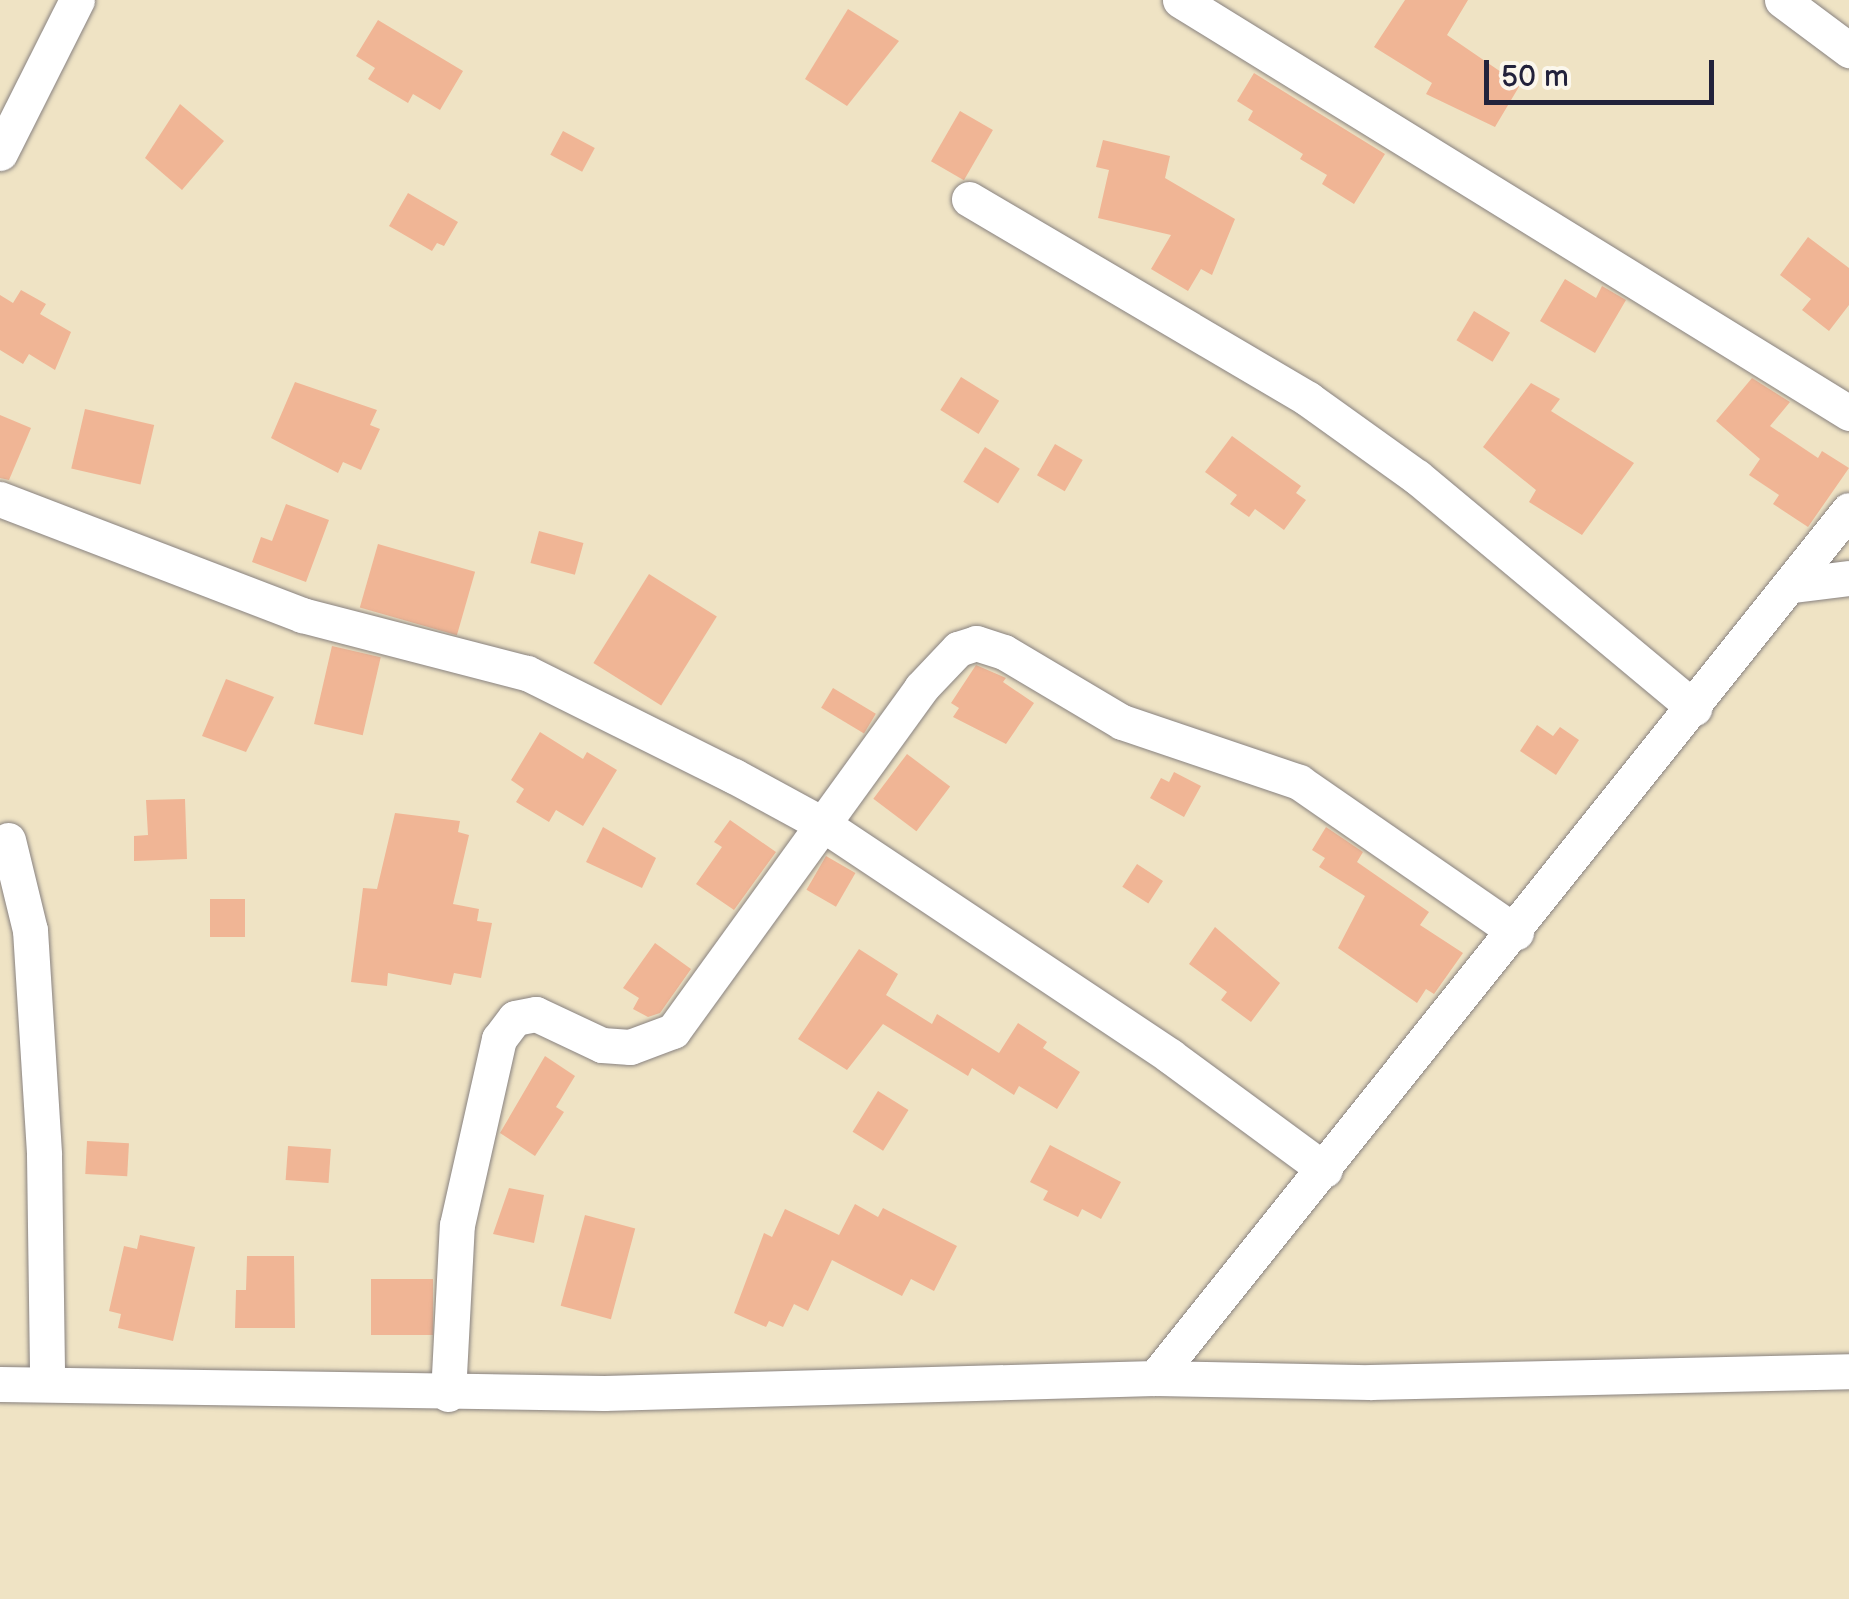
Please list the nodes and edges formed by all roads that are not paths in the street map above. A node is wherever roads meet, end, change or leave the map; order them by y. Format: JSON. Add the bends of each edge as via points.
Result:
{"nodes":[{"id":1,"x":77,"y":0,"type":"edge"},
{"id":2,"x":1180,"y":0,"type":"edge"},
{"id":3,"x":1782,"y":0,"type":"edge"},
{"id":4,"x":1849,"y":50,"type":"edge"},
{"id":5,"x":0,"y":153,"type":"edge"},
{"id":6,"x":969,"y":199,"type":"dead end"},
{"id":7,"x":1849,"y":412,"type":"edge"},
{"id":8,"x":0,"y":498,"type":"edge"},
{"id":9,"x":1849,"y":510,"type":"edge"},
{"id":10,"x":1849,"y":578,"type":"edge"},
{"id":11,"x":1793,"y":585,"type":"junction"},
{"id":12,"x":1694,"y":708,"type":"junction"},
{"id":13,"x":824,"y":825,"type":"junction"},
{"id":14,"x":8,"y":840,"type":"dead end"},
{"id":15,"x":1516,"y":932,"type":"junction"},
{"id":16,"x":1325,"y":1170,"type":"junction"},
{"id":17,"x":1849,"y":1371,"type":"edge"},
{"id":18,"x":1155,"y":1378,"type":"junction"},
{"id":19,"x":47,"y":1383,"type":"junction"},
{"id":20,"x":0,"y":1384,"type":"edge"},
{"id":21,"x":448,"y":1394,"type":"junction"}],
"edges":[{"from":1,"to":5,"type":"street"},
{"from":2,"to":7,"type":"street"},
{"from":3,"to":4,"type":"street"},
{"from":6,"to":12,"type":"street","via":[[1308,399],[1416,477]]},
{"from":8,"to":13,"type":"street","via":[[302,615],[527,673]]},
{"from":9,"to":11,"type":"street"},
{"from":10,"to":11,"type":"street"},
{"from":11,"to":12,"type":"street"},
{"from":12,"to":15,"type":"street"},
{"from":13,"to":15,"type":"street","via":[[939,664],[976,643],[1004,652],[1122,722],[1299,782]]},
{"from":13,"to":16,"type":"street","via":[[1170,1056]]},
{"from":13,"to":21,"type":"street","via":[[673,1031],[630,1047],[602,1045],[536,1014],[515,1018],[498,1039],[457,1225]]},
{"from":14,"to":19,"type":"street","via":[[30,930],[44,1155]]},
{"from":15,"to":16,"type":"street"},
{"from":16,"to":18,"type":"street"},
{"from":17,"to":18,"type":"street","via":[[1370,1382]]},
{"from":18,"to":21,"type":"street"},
{"from":19,"to":20,"type":"street"},
{"from":19,"to":21,"type":"street"}]}
